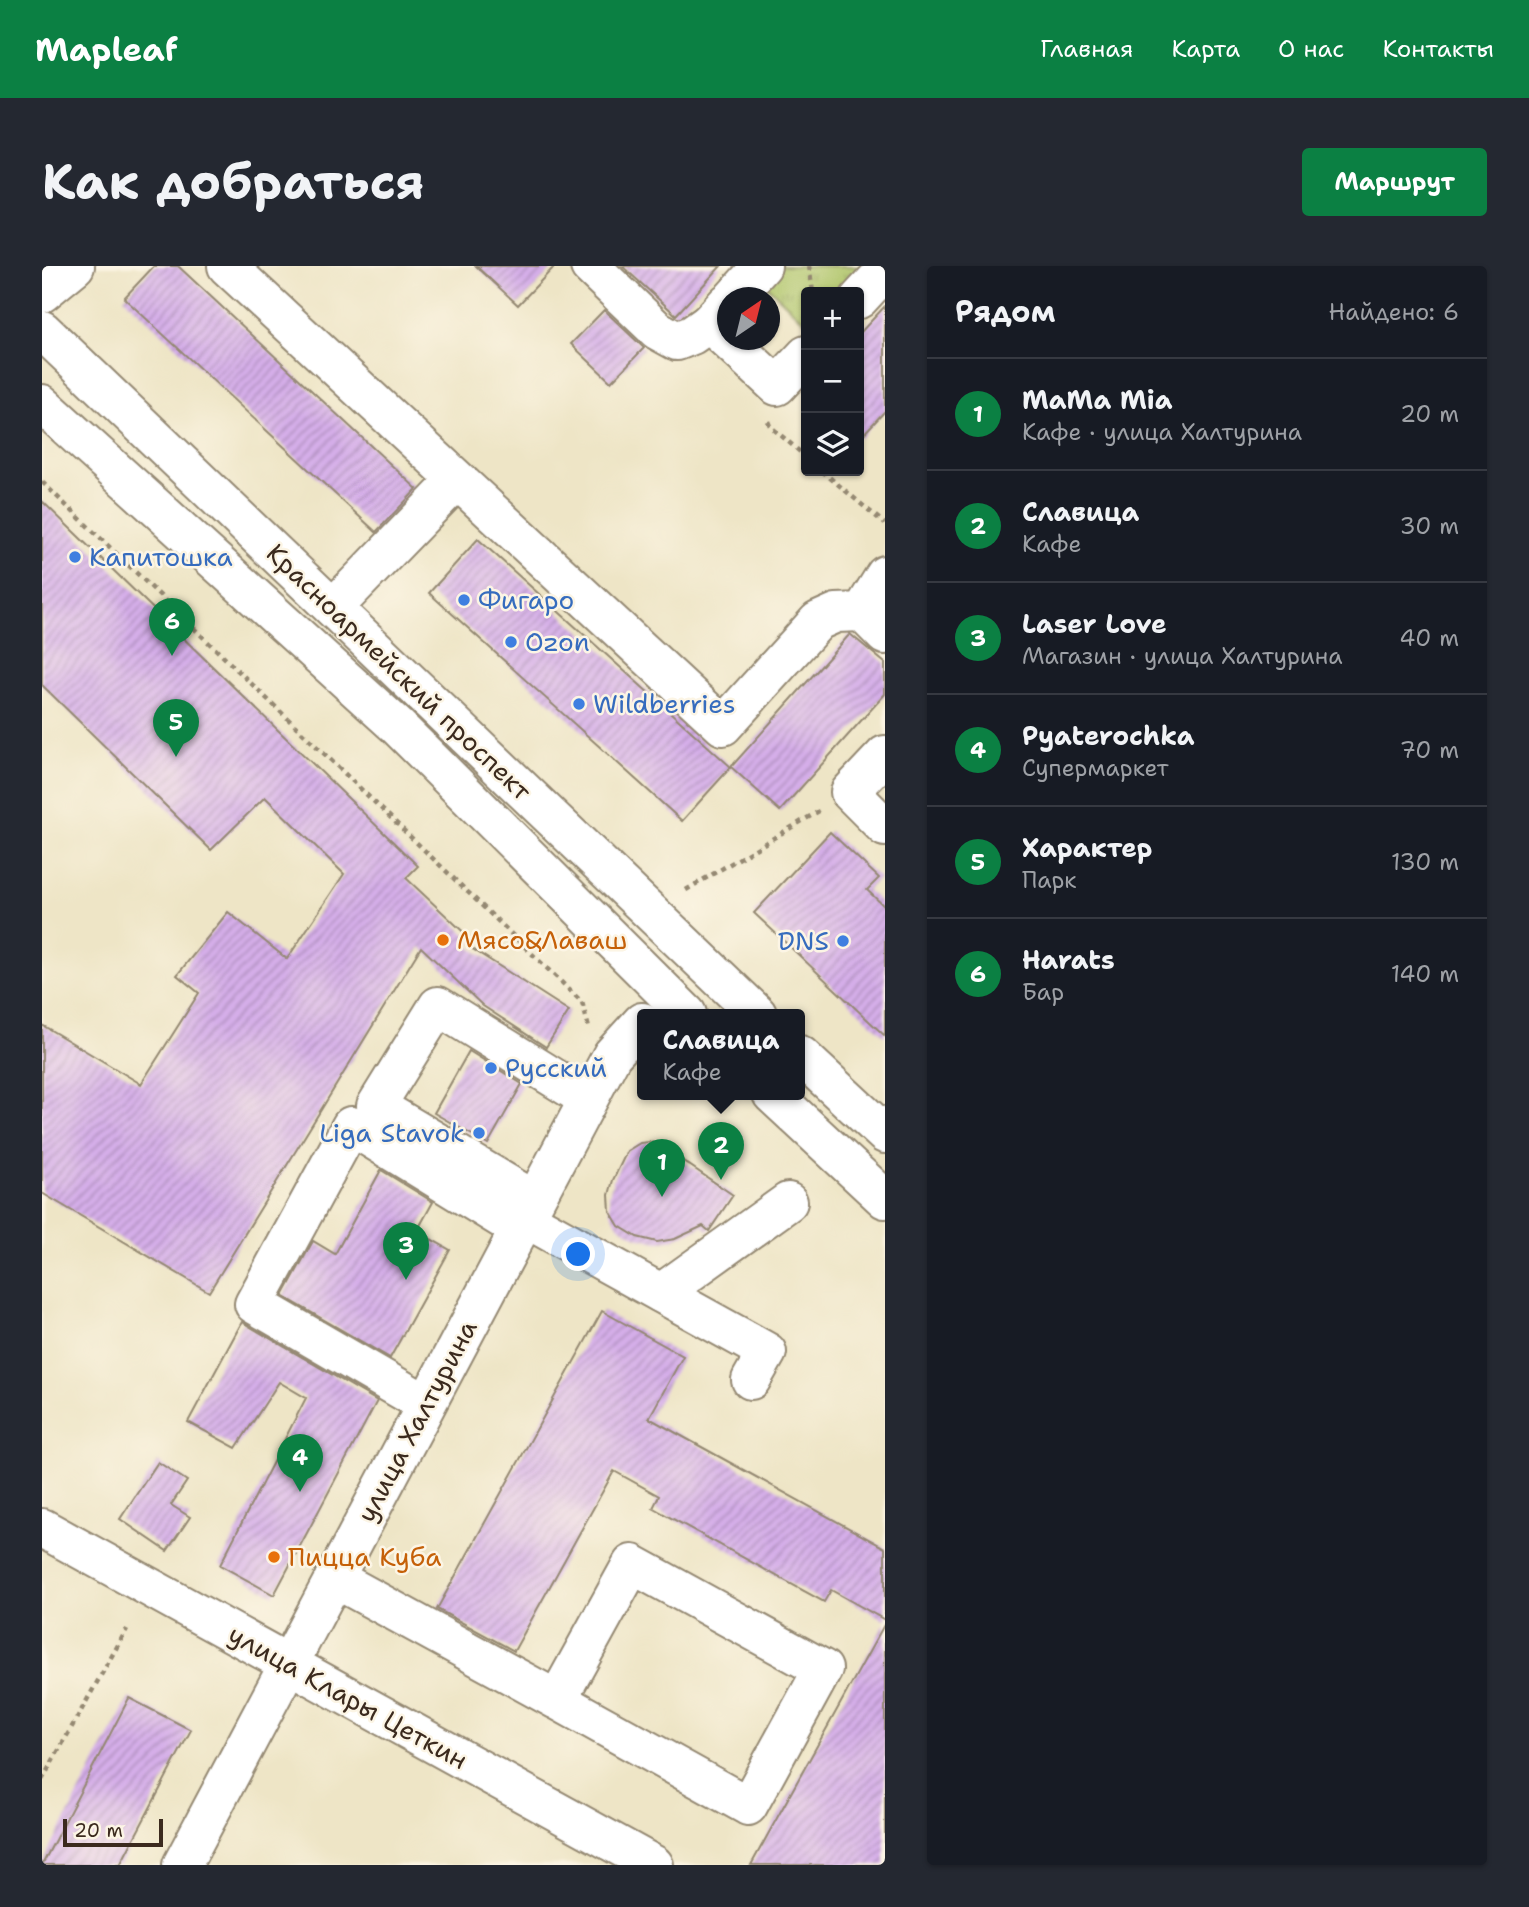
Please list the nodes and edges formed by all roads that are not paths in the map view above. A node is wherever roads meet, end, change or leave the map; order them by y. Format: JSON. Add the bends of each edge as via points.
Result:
{"nodes":[{"id":1,"x":75,"y":266,"type":"edge"},
{"id":2,"x":227,"y":266,"type":"edge"},
{"id":3,"x":590,"y":266,"type":"edge"},
{"id":4,"x":762,"y":266,"type":"edge"},
{"id":5,"x":885,"y":271,"type":"edge"},
{"id":6,"x":742,"y":287,"type":"edge"},
{"id":7,"x":42,"y":293,"type":"edge"},
{"id":8,"x":864,"y":294,"type":"edge"},
{"id":9,"x":717,"y":313,"type":"edge"},
{"id":10,"x":42,"y":330,"type":"edge"},
{"id":11,"x":752,"y":350,"type":"edge"},
{"id":12,"x":801,"y":360,"type":"edge"},
{"id":13,"x":43,"y":408,"type":"edge"},
{"id":14,"x":456,"y":481,"type":"junction"},
{"id":15,"x":885,"y":575,"type":"edge"},
{"id":16,"x":332,"y":608,"type":"junction"},
{"id":17,"x":874,"y":623,"type":"edge"},
{"id":18,"x":885,"y":755,"type":"edge"},
{"id":19,"x":885,"y":827,"type":"edge"},
{"id":20,"x":660,"y":1009,"type":"edge"},
{"id":21,"x":752,"y":1009,"type":"edge"},
{"id":22,"x":637,"y":1033,"type":"edge"},
{"id":23,"x":805,"y":1059,"type":"edge"},
{"id":24,"x":589,"y":1098,"type":"junction"},
{"id":25,"x":778,"y":1100,"type":"edge"},
{"id":26,"x":883,"y":1127,"type":"edge"},
{"id":27,"x":885,"y":1199,"type":"edge"},
{"id":28,"x":788,"y":1202,"type":"dead end"},
{"id":29,"x":526,"y":1216,"type":"junction"},
{"id":30,"x":661,"y":1293,"type":"junction"},
{"id":31,"x":751,"y":1380,"type":"dead end"},
{"id":32,"x":426,"y":1404,"type":"junction"},
{"id":33,"x":42,"y":1528,"type":"edge"},
{"id":34,"x":334,"y":1578,"type":"junction"},
{"id":35,"x":288,"y":1664,"type":"junction"},
{"id":36,"x":557,"y":1700,"type":"junction"},
{"id":37,"x":182,"y":1865,"type":"edge"},
{"id":38,"x":654,"y":1865,"type":"edge"}],
"edges":[{"from":1,"to":7,"type":"main road"},
{"from":2,"to":14,"type":"main road"},
{"from":3,"to":9,"type":"main road","via":[[657,330],[677,341],[692,335]]},
{"from":4,"to":6,"type":"main road"},
{"from":5,"to":8,"type":"main road"},
{"from":10,"to":16,"type":"main road","name":"Красноармейский проспект"},
{"from":11,"to":12,"type":"main road","via":[[777,386]]},
{"from":13,"to":20,"type":"main road","name":"Красноармейский проспект","via":[[397,726]]},
{"from":14,"to":16,"type":"main road"},
{"from":14,"to":17,"type":"main road","via":[[723,726],[818,621],[836,613]]},
{"from":15,"to":17,"type":"main road"},
{"from":16,"to":21,"type":"main road","name":"Красноармейский проспект"},
{"from":18,"to":19,"type":"main road","via":[[850,792]]},
{"from":22,"to":24,"type":"main road","name":"улица Халтурина","via":[[612,1055]]},
{"from":23,"to":26,"type":"main road"},
{"from":24,"to":29,"type":"main road","name":"улица Халтурина"},
{"from":24,"to":29,"type":"main road","via":[[438,1006],[376,1106]]},
{"from":25,"to":27,"type":"main road"},
{"from":28,"to":30,"type":"main road"},
{"from":29,"to":30,"type":"main road"},
{"from":29,"to":32,"type":"main road","name":"улица Халтурина"},
{"from":29,"to":32,"type":"main road","via":[[351,1126],[254,1304]]},
{"from":30,"to":31,"type":"main road","via":[[767,1352]]},
{"from":32,"to":34,"type":"main road","name":"улица Халтурина"},
{"from":33,"to":35,"type":"main road","name":"улица Клары Цеткин"},
{"from":34,"to":35,"type":"main road","name":"улица Халтурина"},
{"from":34,"to":36,"type":"main road"},
{"from":35,"to":37,"type":"main road","name":"улица Халтурина"},
{"from":35,"to":38,"type":"main road","name":"улица Клары Цеткин"},
{"from":36,"to":36,"type":"main road","via":[[748,1806],[823,1669],[632,1564]]}]}
